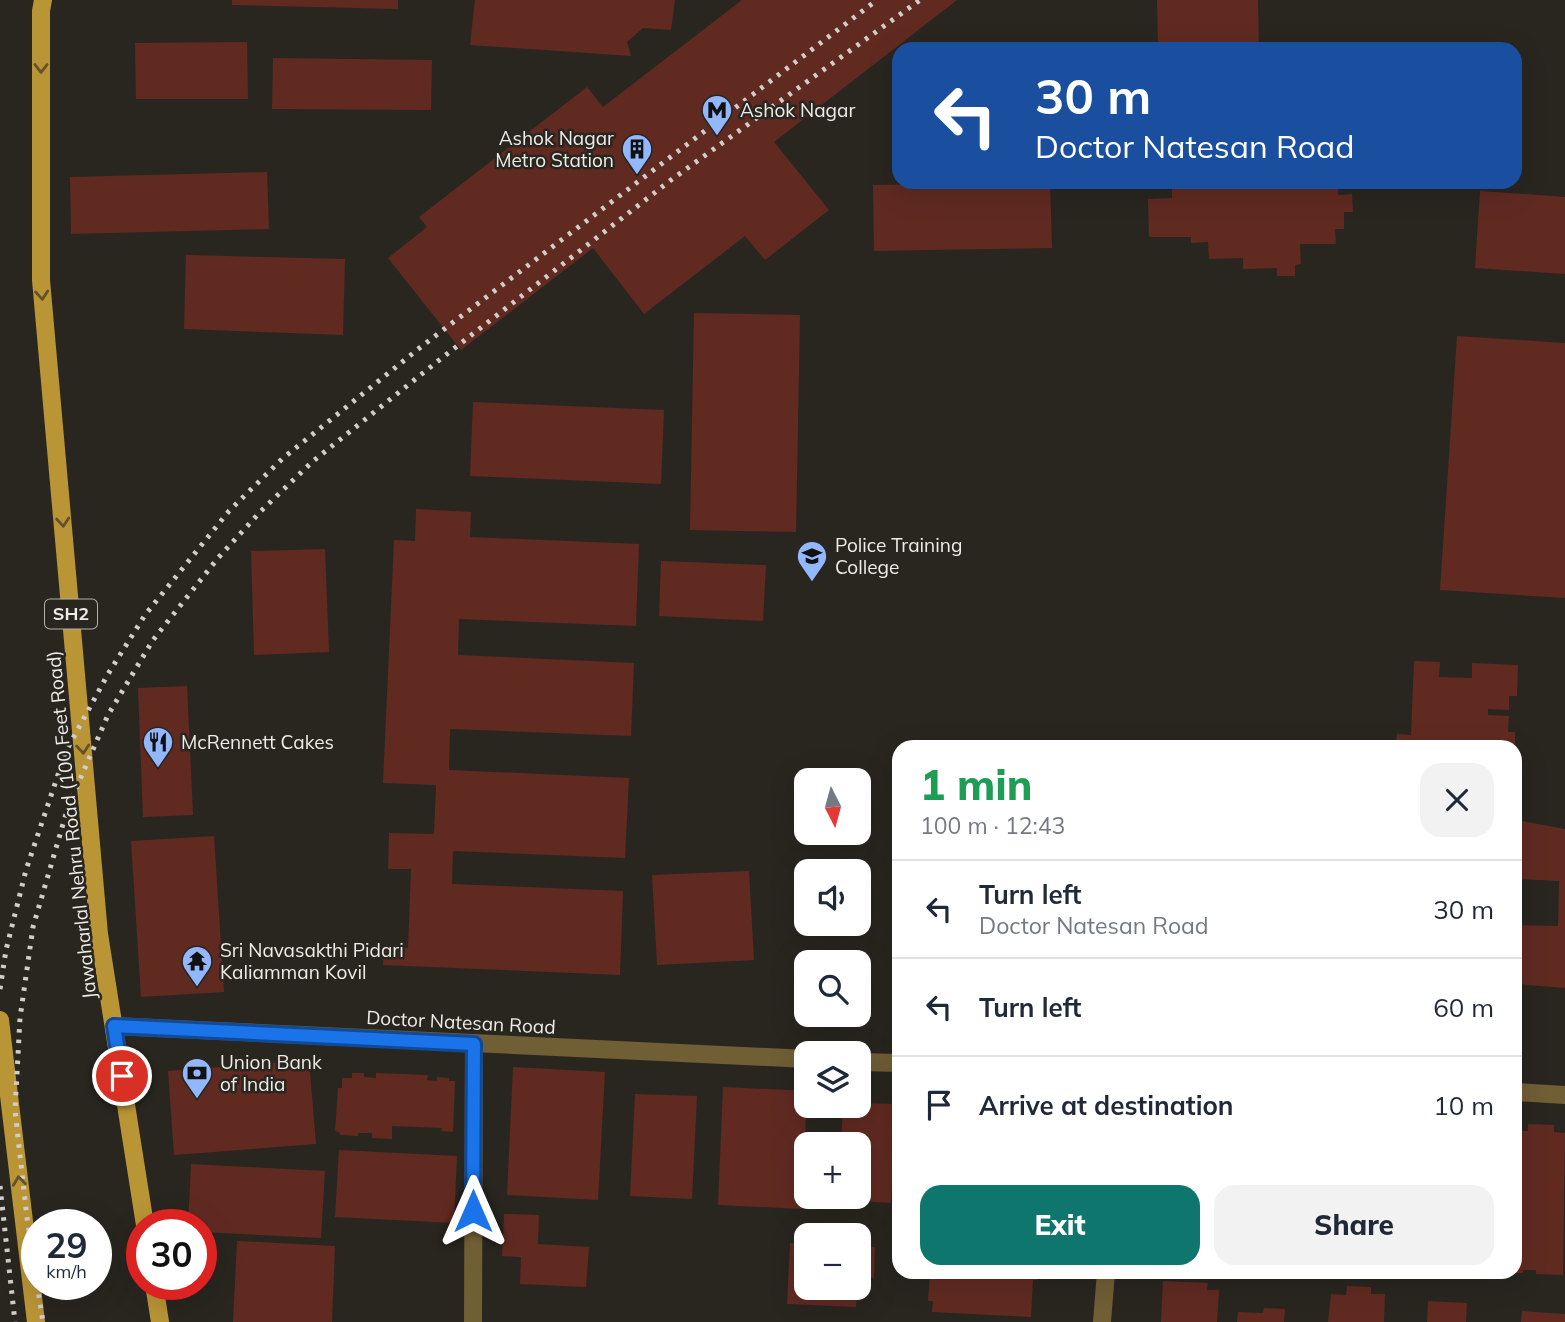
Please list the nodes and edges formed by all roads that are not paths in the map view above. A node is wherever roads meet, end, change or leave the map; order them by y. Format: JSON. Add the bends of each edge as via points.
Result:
{"nodes":[{"id":1,"x":43,"y":0,"type":"edge"},
{"id":2,"x":0,"y":1020,"type":"edge"},
{"id":3,"x":114,"y":1026,"type":"junction"},
{"id":4,"x":474,"y":1044,"type":"junction"},
{"id":5,"x":794,"y":1058,"type":"edge"},
{"id":6,"x":871,"y":1062,"type":"edge"},
{"id":7,"x":892,"y":1063,"type":"edge"},
{"id":8,"x":1522,"y":1092,"type":"edge"},
{"id":9,"x":1565,"y":1095,"type":"edge"},
{"id":10,"x":143,"y":1209,"type":"edge"},
{"id":11,"x":1105,"y":1279,"type":"edge"},
{"id":12,"x":157,"y":1300,"type":"edge"},
{"id":13,"x":36,"y":1322,"type":"edge"},
{"id":14,"x":160,"y":1322,"type":"edge"},
{"id":15,"x":473,"y":1322,"type":"edge"},
{"id":16,"x":1102,"y":1322,"type":"edge"}],
"edges":[{"from":1,"to":3,"type":"main road","name":"Jawaharlal Nehru Road (100 Feet Road)","number":"SH2","one_way":true,"via":[[41,280],[99,934]]},
{"from":13,"to":2,"type":"main road","one_way":true},
{"from":3,"to":4,"type":"street","name":"Doctor Natesan Road"},
{"from":3,"to":10,"type":"main road","name":"Jawaharlal Nehru Road (100 Feet Road)","number":"SH2"},
{"from":4,"to":5,"type":"street","name":"Doctor Natesan Road"},
{"from":4,"to":15,"type":"street"},
{"from":6,"to":7,"type":"street"},
{"from":8,"to":9,"type":"street"},
{"from":11,"to":16,"type":"street"},
{"from":12,"to":14,"type":"main road"}]}
